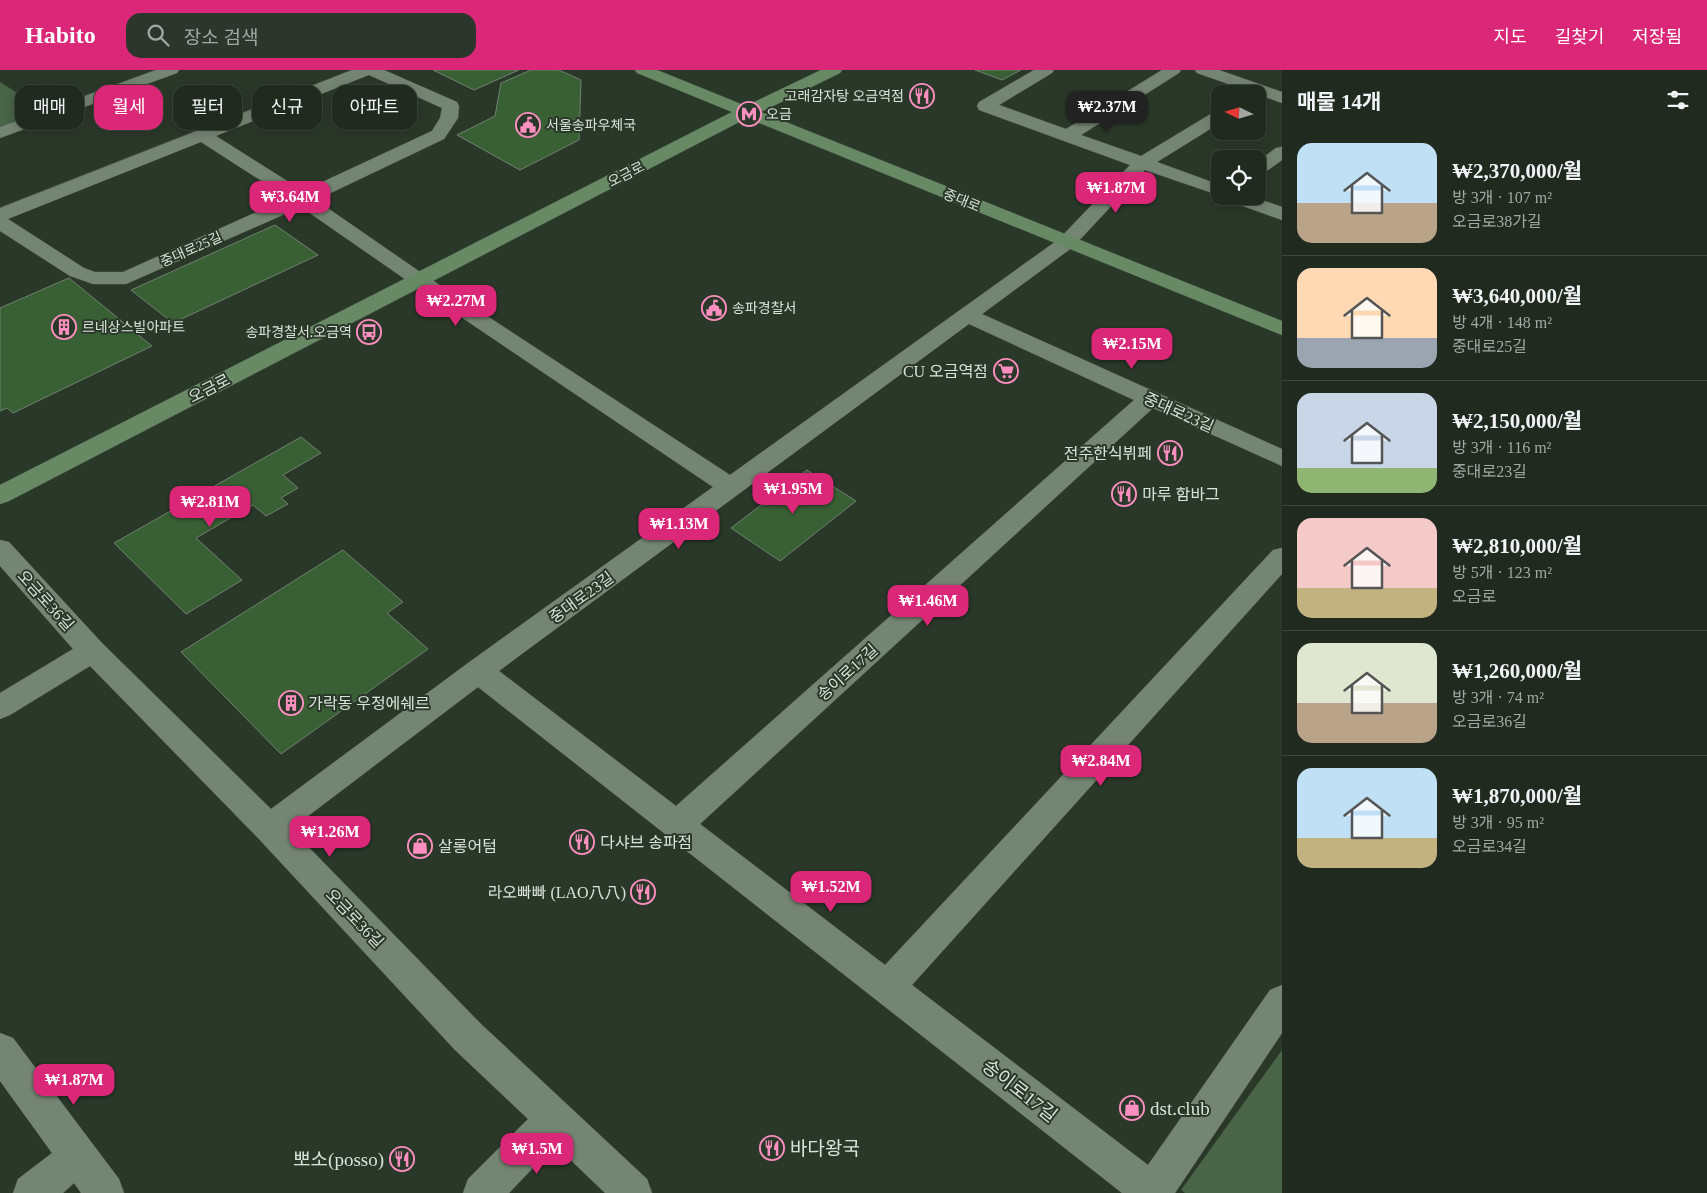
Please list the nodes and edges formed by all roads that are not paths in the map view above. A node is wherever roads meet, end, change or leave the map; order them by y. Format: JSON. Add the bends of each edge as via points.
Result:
{"nodes":[{"id":1,"x":171,"y":70,"type":"edge"},
{"id":2,"x":643,"y":70,"type":"edge"},
{"id":3,"x":834,"y":70,"type":"edge"},
{"id":4,"x":1046,"y":70,"type":"edge"},
{"id":5,"x":1173,"y":70,"type":"edge"},
{"id":6,"x":1206,"y":70,"type":"edge"},
{"id":7,"x":359,"y":71,"type":"edge"},
{"id":8,"x":1243,"y":85,"type":"edge"},
{"id":9,"x":1266,"y":94,"type":"edge"},
{"id":10,"x":1282,"y":98,"type":"edge"},
{"id":11,"x":746,"y":112,"type":"junction"},
{"id":12,"x":1211,"y":121,"type":"edge"},
{"id":13,"x":0,"y":133,"type":"edge"},
{"id":14,"x":203,"y":135,"type":"junction"},
{"id":15,"x":1067,"y":136,"type":"junction"},
{"id":16,"x":1282,"y":152,"type":"edge"},
{"id":17,"x":1142,"y":162,"type":"junction"},
{"id":18,"x":1266,"y":163,"type":"edge"},
{"id":19,"x":1211,"y":188,"type":"edge"},
{"id":20,"x":302,"y":199,"type":"junction"},
{"id":21,"x":1258,"y":205,"type":"edge"},
{"id":22,"x":1282,"y":214,"type":"edge"},
{"id":23,"x":0,"y":215,"type":"edge"},
{"id":24,"x":0,"y":222,"type":"edge"},
{"id":25,"x":1066,"y":243,"type":"junction"},
{"id":26,"x":419,"y":280,"type":"junction"},
{"id":27,"x":967,"y":315,"type":"junction"},
{"id":28,"x":1282,"y":329,"type":"edge"},
{"id":29,"x":1150,"y":398,"type":"junction"},
{"id":30,"x":1282,"y":458,"type":"edge"},
{"id":31,"x":731,"y":488,"type":"junction"},
{"id":32,"x":0,"y":495,"type":"edge"},
{"id":33,"x":0,"y":548,"type":"edge"},
{"id":34,"x":1282,"y":557,"type":"edge"},
{"id":35,"x":92,"y":652,"type":"junction"},
{"id":36,"x":478,"y":671,"type":"junction"},
{"id":37,"x":0,"y":706,"type":"edge"},
{"id":38,"x":677,"y":825,"type":"junction"},
{"id":39,"x":269,"y":828,"type":"junction"},
{"id":40,"x":887,"y":987,"type":"junction"},
{"id":41,"x":1282,"y":1002,"type":"edge"},
{"id":42,"x":0,"y":1051,"type":"edge"},
{"id":43,"x":555,"y":1119,"type":"junction"},
{"id":44,"x":78,"y":1156,"type":"junction"},
{"id":45,"x":32,"y":1193,"type":"edge"},
{"id":46,"x":106,"y":1193,"type":"edge"},
{"id":47,"x":482,"y":1193,"type":"edge"},
{"id":48,"x":633,"y":1193,"type":"edge"},
{"id":49,"x":1153,"y":1193,"type":"edge"}],
"edges":[{"from":1,"to":13,"type":"street"},
{"from":2,"to":11,"type":"main road","name":"중대로"},
{"from":3,"to":11,"type":"main road","name":"오금로"},
{"from":4,"to":15,"type":"street","via":[[985,106]]},
{"from":5,"to":15,"type":"street"},
{"from":6,"to":8,"type":"street"},
{"from":7,"to":14,"type":"street","name":"중대로25길"},
{"from":7,"to":20,"type":"street","name":"중대로25길","via":[[451,106],[449,118],[438,135]]},
{"from":9,"to":10,"type":"street"},
{"from":11,"to":25,"type":"main road","name":"중대로"},
{"from":11,"to":26,"type":"main road","name":"오금로"},
{"from":12,"to":17,"type":"street","name":"중대로23길"},
{"from":14,"to":20,"type":"street"},
{"from":14,"to":23,"type":"street","name":"중대로25길"},
{"from":15,"to":17,"type":"street"},
{"from":16,"to":18,"type":"street"},
{"from":17,"to":19,"type":"street"},
{"from":17,"to":25,"type":"street","name":"중대로23길"},
{"from":20,"to":24,"type":"street","name":"중대로25길","via":[[126,278],[93,278],[77,272]]},
{"from":20,"to":26,"type":"street"},
{"from":21,"to":22,"type":"street"},
{"from":25,"to":27,"type":"street","name":"중대로23길"},
{"from":25,"to":28,"type":"main road","name":"중대로"},
{"from":26,"to":31,"type":"street"},
{"from":26,"to":32,"type":"main road","name":"오금로"},
{"from":27,"to":29,"type":"street","name":"중대로23길"},
{"from":27,"to":31,"type":"street","name":"중대로23길"},
{"from":29,"to":30,"type":"street","name":"중대로23길"},
{"from":29,"to":38,"type":"street","name":"송이로17길"},
{"from":31,"to":36,"type":"street","name":"중대로23길"},
{"from":33,"to":35,"type":"street","name":"오금로36길"},
{"from":34,"to":40,"type":"street"},
{"from":35,"to":37,"type":"street"},
{"from":35,"to":39,"type":"street","name":"오금로36길"},
{"from":36,"to":38,"type":"street","name":"송이로17길"},
{"from":36,"to":39,"type":"street","name":"중대로23길"},
{"from":38,"to":40,"type":"street","name":"송이로17길"},
{"from":39,"to":43,"type":"street","name":"오금로36길","via":[[468,1037]]},
{"from":40,"to":49,"type":"street","name":"송이로17길"},
{"from":41,"to":49,"type":"street","name":"송이로17길"},
{"from":42,"to":44,"type":"street"},
{"from":43,"to":47,"type":"street"},
{"from":43,"to":48,"type":"street","name":"오금로36길"},
{"from":44,"to":45,"type":"street"},
{"from":44,"to":46,"type":"street"}]}
